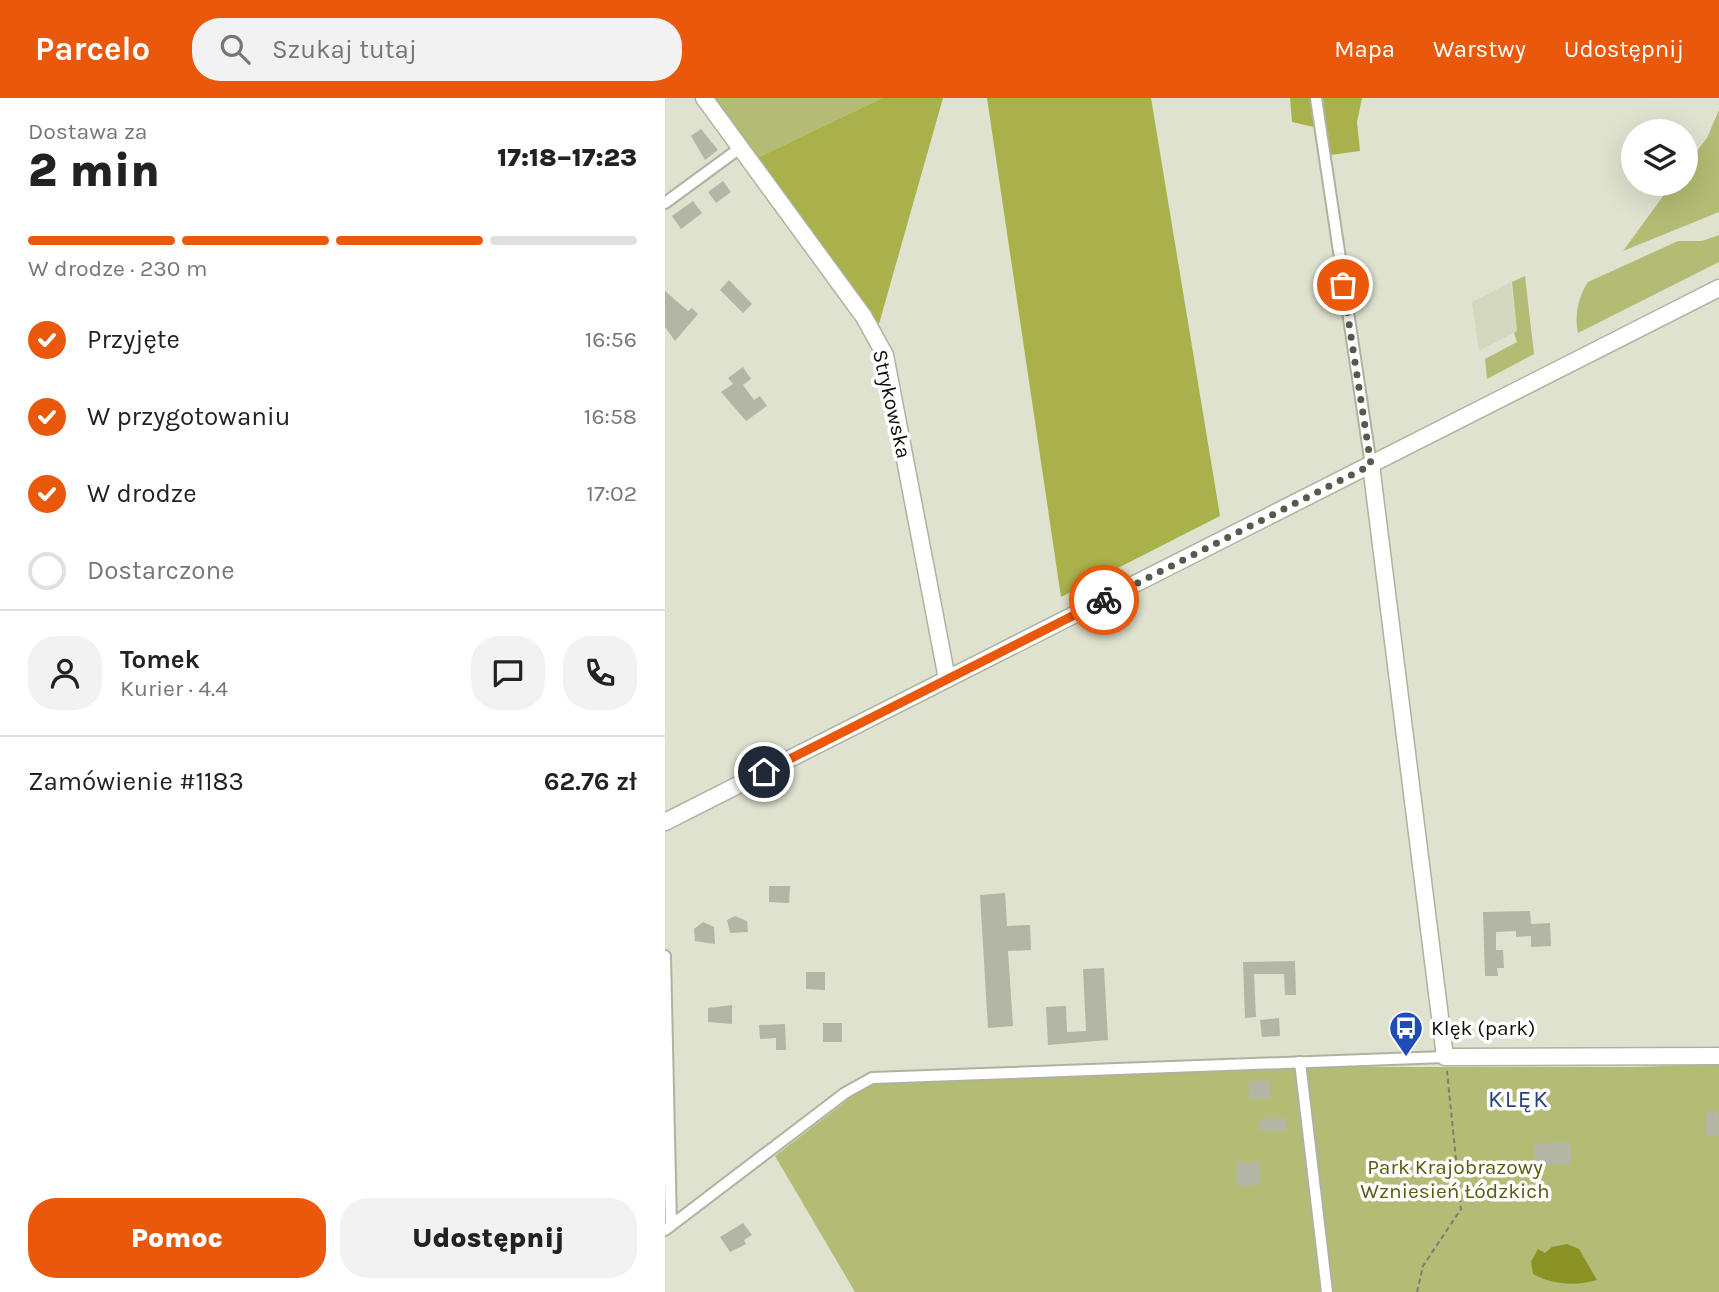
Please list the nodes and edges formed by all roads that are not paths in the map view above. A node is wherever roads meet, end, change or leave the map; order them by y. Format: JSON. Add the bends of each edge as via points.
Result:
{"nodes":[{"id":1,"x":703,"y":98,"type":"edge"},
{"id":2,"x":1316,"y":98,"type":"edge"},
{"id":3,"x":740,"y":148,"type":"junction"},
{"id":4,"x":665,"y":203,"type":"edge"},
{"id":5,"x":1719,"y":288,"type":"edge"},
{"id":6,"x":1371,"y":465,"type":"junction"},
{"id":7,"x":947,"y":679,"type":"junction"},
{"id":8,"x":665,"y":822,"type":"edge"},
{"id":9,"x":665,"y":956,"type":"edge"},
{"id":10,"x":1719,"y":1056,"type":"edge"},
{"id":11,"x":1445,"y":1058,"type":"junction"},
{"id":12,"x":1300,"y":1062,"type":"junction"},
{"id":13,"x":668,"y":1228,"type":"edge"},
{"id":14,"x":1328,"y":1292,"type":"edge"}],
"edges":[{"from":1,"to":3,"type":"street","name":"Strykowska"},
{"from":2,"to":6,"type":"street"},
{"from":3,"to":4,"type":"street"},
{"from":3,"to":7,"type":"street","name":"Strykowska","via":[[864,317],[885,355]]},
{"from":5,"to":6,"type":"street"},
{"from":6,"to":7,"type":"street"},
{"from":6,"to":11,"type":"street"},
{"from":7,"to":8,"type":"street"},
{"from":9,"to":13,"type":"street"},
{"from":10,"to":11,"type":"street"},
{"from":11,"to":12,"type":"street"},
{"from":12,"to":13,"type":"street","via":[[865,1080]]},
{"from":12,"to":14,"type":"street"}]}
